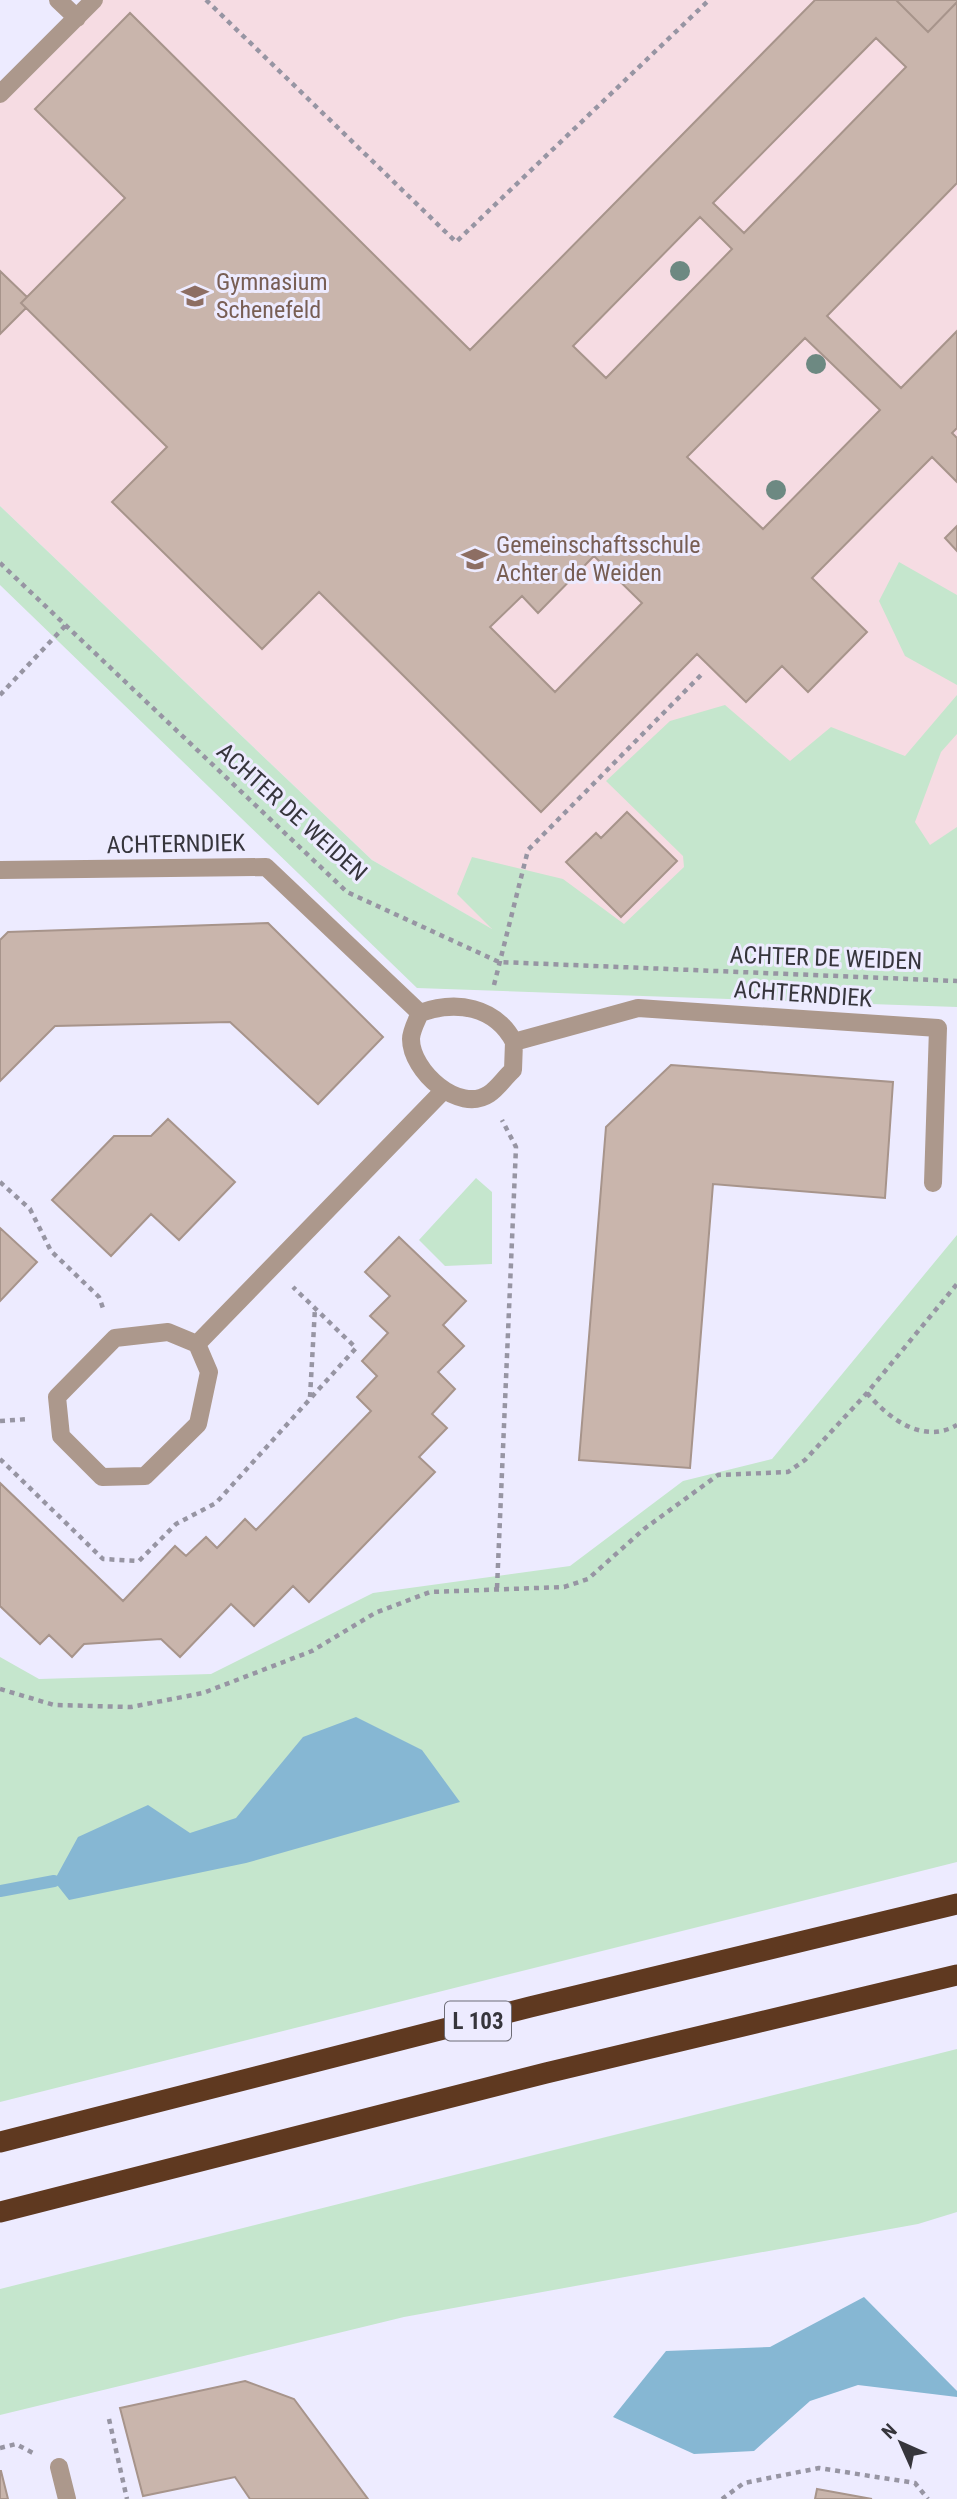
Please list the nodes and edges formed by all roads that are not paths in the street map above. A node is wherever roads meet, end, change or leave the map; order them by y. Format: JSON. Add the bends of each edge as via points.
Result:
{"nodes":[{"id":1,"x":58,"y":0,"type":"edge"},
{"id":2,"x":94,"y":0,"type":"edge"},
{"id":3,"x":77,"y":19,"type":"junction"},
{"id":4,"x":0,"y":94,"type":"edge"},
{"id":5,"x":0,"y":870,"type":"edge"},
{"id":6,"x":420,"y":1013,"type":"junction"},
{"id":7,"x":514,"y":1042,"type":"junction"},
{"id":8,"x":444,"y":1090,"type":"junction"},
{"id":9,"x":933,"y":1183,"type":"dead end"},
{"id":10,"x":197,"y":1344,"type":"junction"},
{"id":11,"x":957,"y":1904,"type":"edge"},
{"id":12,"x":957,"y":1975,"type":"edge"},
{"id":13,"x":0,"y":2142,"type":"edge"},
{"id":14,"x":0,"y":2212,"type":"edge"},
{"id":15,"x":59,"y":2467,"type":"dead end"},
{"id":16,"x":67,"y":2499,"type":"edge"}],
"edges":[{"from":1,"to":3,"type":"street"},
{"from":2,"to":3,"type":"street"},
{"from":3,"to":4,"type":"street"},
{"from":5,"to":6,"type":"street","name":"ACHTERNDIEK","via":[[266,867]]},
{"from":6,"to":7,"type":"street","via":[[442,1005],[487,1013],[505,1024]]},
{"from":6,"to":8,"type":"street","via":[[411,1039],[417,1062]]},
{"from":7,"to":8,"type":"street","via":[[513,1070],[489,1094],[470,1101]]},
{"from":7,"to":9,"type":"street","name":"ACHTERNDIEK","via":[[638,1008],[938,1028]]},
{"from":8,"to":10,"type":"street"},
{"from":10,"to":10,"type":"street","via":[[209,1372],[198,1424],[145,1476],[102,1476],[61,1436],[57,1397],[115,1338],[168,1332]]},
{"from":11,"to":13,"type":"highway","number":"L 103"},
{"from":12,"to":14,"type":"highway","via":[[546,2073]]},
{"from":15,"to":16,"type":"street"}]}
